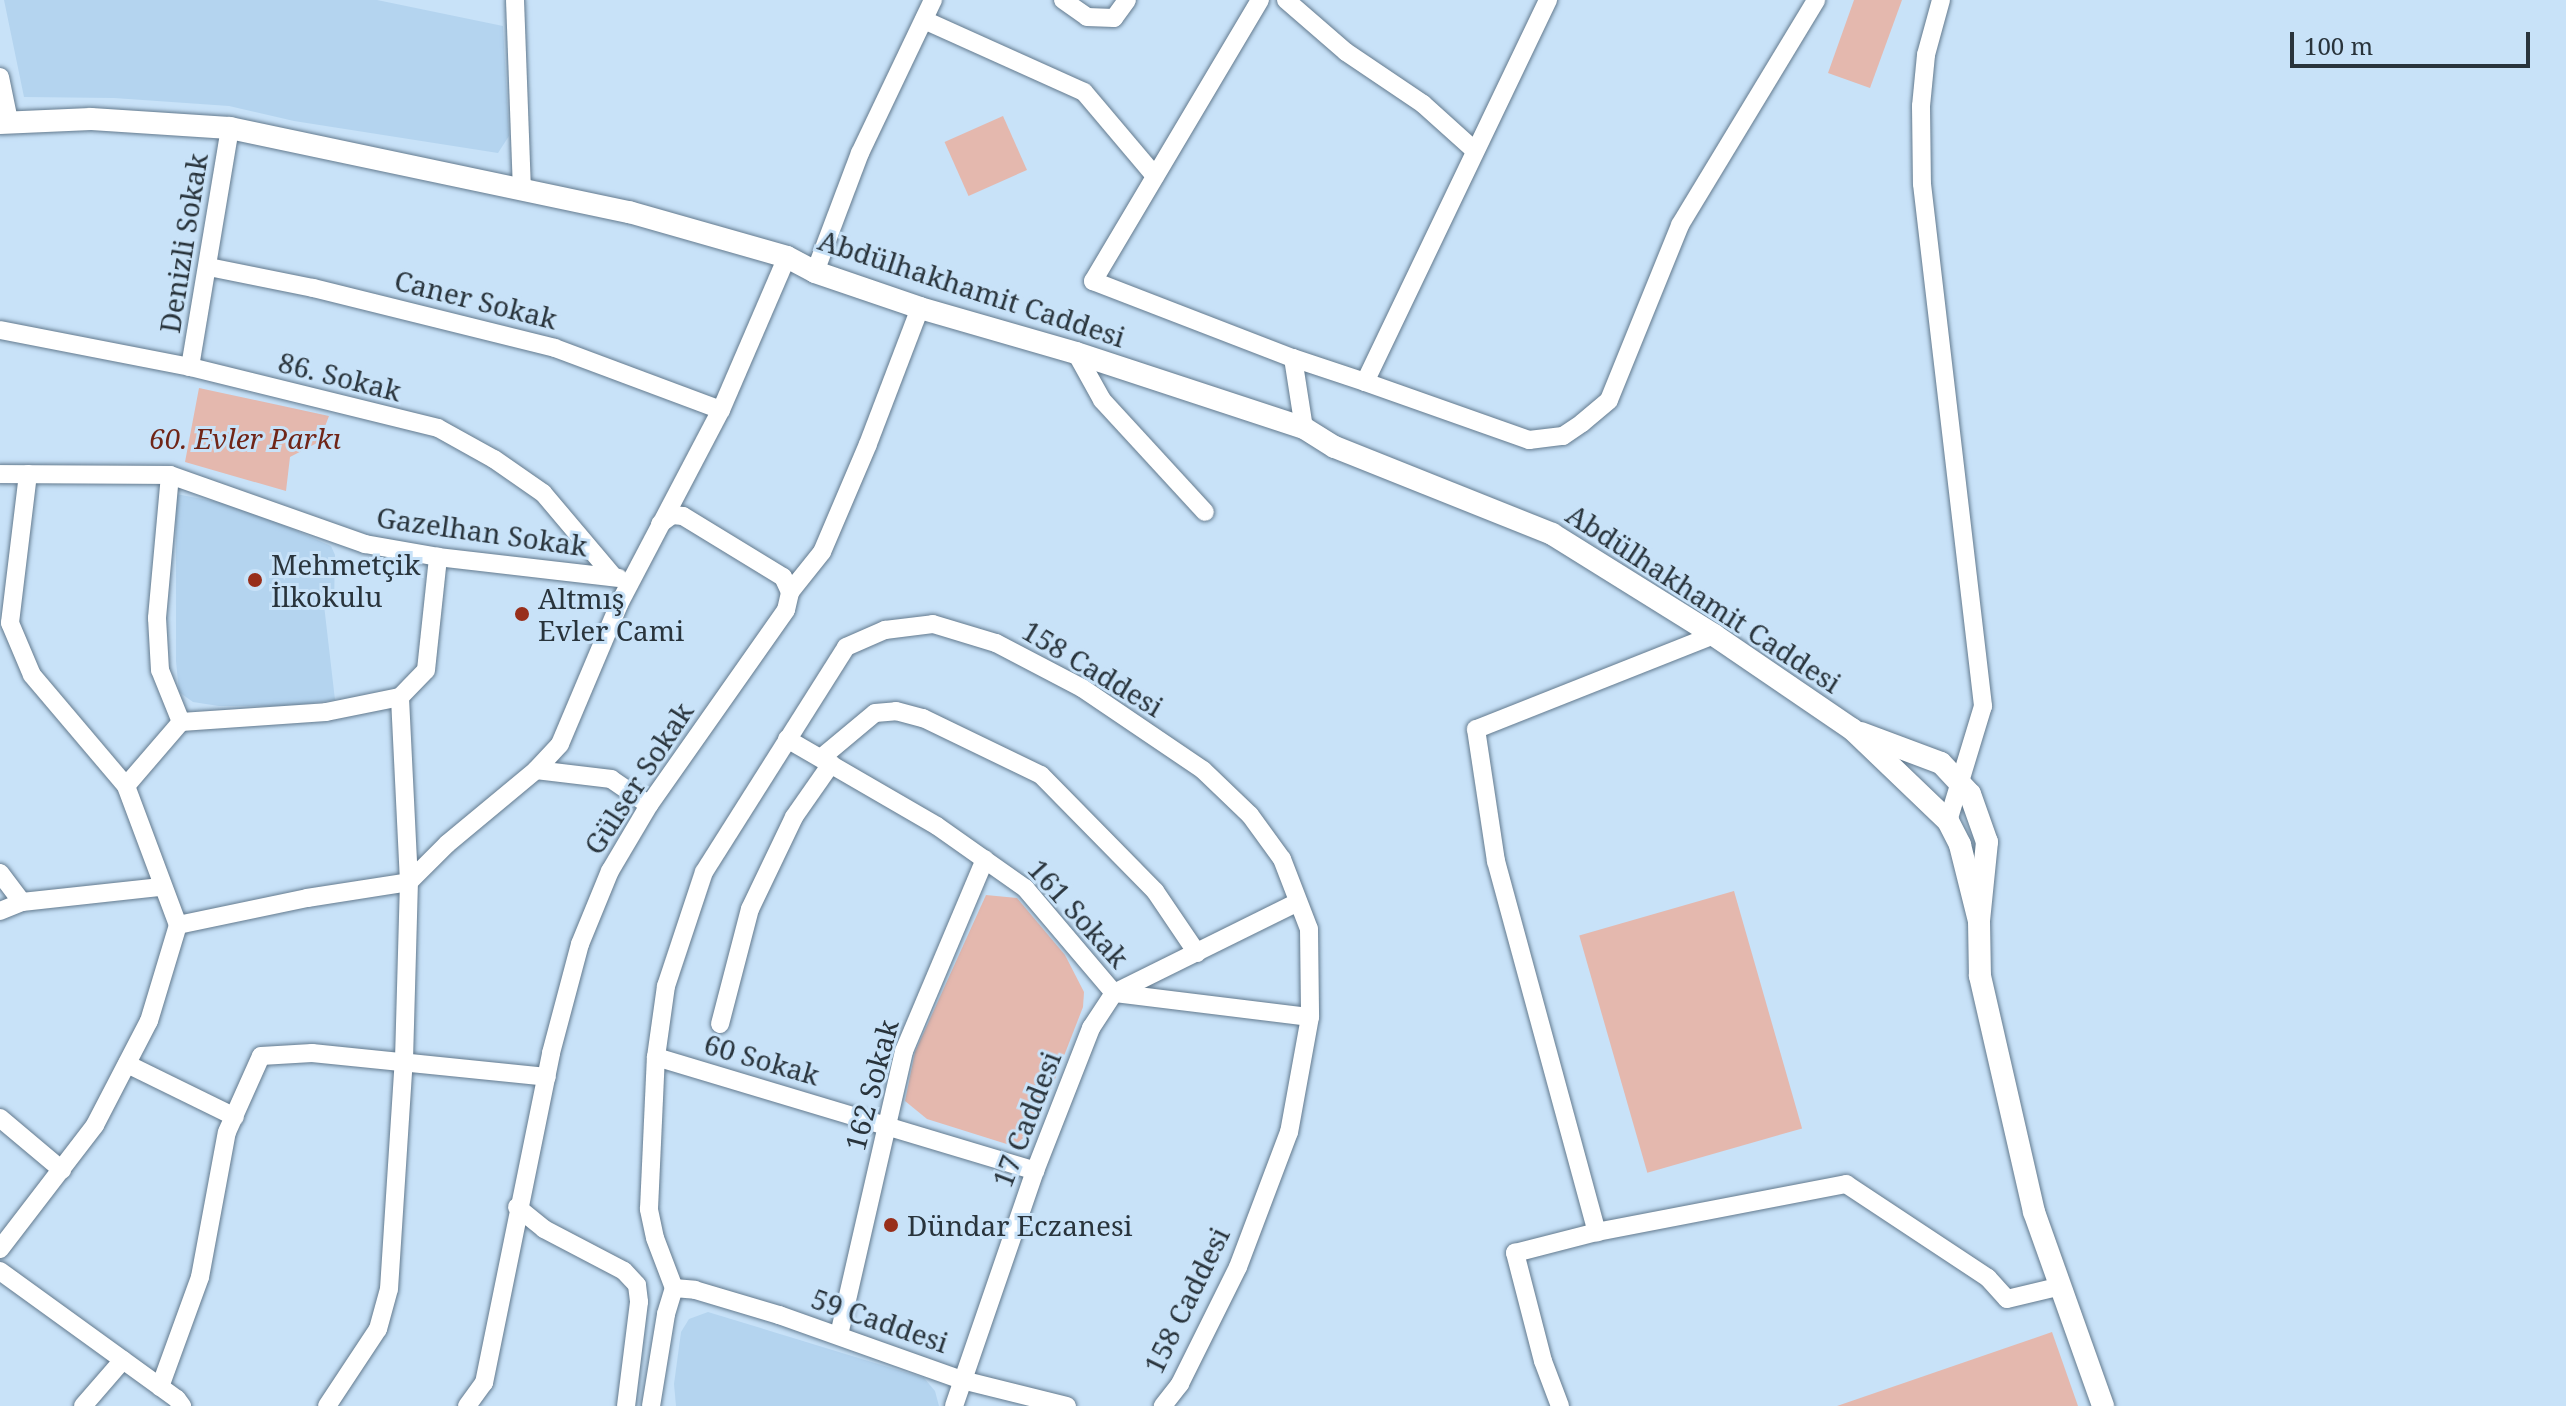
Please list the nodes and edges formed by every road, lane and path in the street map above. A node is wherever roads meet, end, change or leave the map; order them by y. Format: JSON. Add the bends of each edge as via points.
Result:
{"nodes":[{"id":1,"x":515,"y":0,"type":"edge"},
{"id":2,"x":933,"y":0,"type":"edge"},
{"id":3,"x":1063,"y":0,"type":"edge"},
{"id":4,"x":1127,"y":0,"type":"edge"},
{"id":5,"x":1260,"y":0,"type":"edge"},
{"id":6,"x":1286,"y":0,"type":"edge"},
{"id":7,"x":1548,"y":0,"type":"edge"},
{"id":8,"x":1816,"y":0,"type":"edge"},
{"id":9,"x":1941,"y":0,"type":"edge"},
{"id":10,"x":924,"y":20,"type":"junction"},
{"id":11,"x":0,"y":77,"type":"edge"},
{"id":12,"x":4,"y":122,"type":"edge"},
{"id":13,"x":230,"y":128,"type":"junction"},
{"id":14,"x":1474,"y":150,"type":"junction"},
{"id":15,"x":1155,"y":176,"type":"junction"},
{"id":16,"x":522,"y":189,"type":"junction"},
{"id":17,"x":787,"y":257,"type":"junction"},
{"id":18,"x":209,"y":267,"type":"junction"},
{"id":19,"x":815,"y":272,"type":"junction"},
{"id":20,"x":920,"y":308,"type":"junction"},
{"id":21,"x":0,"y":330,"type":"edge"},
{"id":22,"x":1076,"y":353,"type":"junction"},
{"id":23,"x":1293,"y":358,"type":"junction"},
{"id":24,"x":190,"y":367,"type":"junction"},
{"id":25,"x":1365,"y":382,"type":"junction"},
{"id":26,"x":721,"y":410,"type":"junction"},
{"id":27,"x":1304,"y":428,"type":"junction"},
{"id":28,"x":0,"y":474,"type":"edge"},
{"id":29,"x":28,"y":474,"type":"junction"},
{"id":30,"x":170,"y":475,"type":"junction"},
{"id":31,"x":1205,"y":512,"type":"dead end"},
{"id":32,"x":660,"y":524,"type":"junction"},
{"id":33,"x":438,"y":557,"type":"junction"},
{"id":34,"x":622,"y":579,"type":"junction"},
{"id":35,"x":790,"y":592,"type":"junction"},
{"id":36,"x":7,"y":600,"type":"edge"},
{"id":37,"x":1714,"y":635,"type":"junction"},
{"id":38,"x":400,"y":697,"type":"junction"},
{"id":39,"x":181,"y":722,"type":"junction"},
{"id":40,"x":1852,"y":729,"type":"junction"},
{"id":41,"x":787,"y":739,"type":"junction"},
{"id":42,"x":826,"y":761,"type":"junction"},
{"id":43,"x":536,"y":770,"type":"junction"},
{"id":44,"x":1961,"y":783,"type":"junction"},
{"id":45,"x":126,"y":786,"type":"junction"},
{"id":46,"x":649,"y":805,"type":"junction"},
{"id":47,"x":1948,"y":821,"type":"junction"},
{"id":48,"x":1987,"y":842,"type":"junction"},
{"id":49,"x":1960,"y":845,"type":"junction"},
{"id":50,"x":985,"y":859,"type":"junction"},
{"id":51,"x":0,"y":873,"type":"edge"},
{"id":52,"x":409,"y":882,"type":"junction"},
{"id":53,"x":161,"y":887,"type":"junction"},
{"id":54,"x":22,"y":902,"type":"junction"},
{"id":55,"x":1298,"y":902,"type":"junction"},
{"id":56,"x":0,"y":911,"type":"edge"},
{"id":57,"x":1979,"y":921,"type":"junction"},
{"id":58,"x":178,"y":925,"type":"junction"},
{"id":59,"x":1197,"y":953,"type":"junction"},
{"id":60,"x":1114,"y":993,"type":"junction"},
{"id":61,"x":1310,"y":1017,"type":"junction"},
{"id":62,"x":720,"y":1024,"type":"dead end"},
{"id":63,"x":656,"y":1057,"type":"junction"},
{"id":64,"x":404,"y":1060,"type":"junction"},
{"id":65,"x":127,"y":1064,"type":"junction"},
{"id":66,"x":547,"y":1077,"type":"junction"},
{"id":67,"x":235,"y":1117,"type":"junction"},
{"id":68,"x":0,"y":1118,"type":"edge"},
{"id":69,"x":887,"y":1125,"type":"junction"},
{"id":70,"x":62,"y":1170,"type":"junction"},
{"id":71,"x":1035,"y":1171,"type":"junction"},
{"id":72,"x":517,"y":1207,"type":"junction"},
{"id":73,"x":1597,"y":1232,"type":"junction"},
{"id":74,"x":0,"y":1249,"type":"edge"},
{"id":75,"x":0,"y":1271,"type":"edge"},
{"id":76,"x":2061,"y":1286,"type":"junction"},
{"id":77,"x":674,"y":1288,"type":"junction"},
{"id":78,"x":839,"y":1335,"type":"junction"},
{"id":79,"x":123,"y":1360,"type":"junction"},
{"id":80,"x":962,"y":1380,"type":"junction"},
{"id":81,"x":160,"y":1387,"type":"junction"},
{"id":82,"x":83,"y":1406,"type":"edge"},
{"id":83,"x":182,"y":1406,"type":"edge"},
{"id":84,"x":327,"y":1406,"type":"edge"},
{"id":85,"x":467,"y":1406,"type":"edge"},
{"id":86,"x":626,"y":1406,"type":"edge"},
{"id":87,"x":651,"y":1406,"type":"edge"},
{"id":88,"x":954,"y":1406,"type":"edge"},
{"id":89,"x":1067,"y":1406,"type":"edge"},
{"id":90,"x":1163,"y":1406,"type":"edge"},
{"id":91,"x":1560,"y":1406,"type":"edge"},
{"id":92,"x":2103,"y":1406,"type":"edge"}],
"edges":[{"from":1,"to":16,"type":"street"},
{"from":2,"to":10,"type":"street"},
{"from":3,"to":4,"type":"street","via":[[1087,17],[1114,18]]},
{"from":5,"to":15,"type":"street"},
{"from":6,"to":14,"type":"street","via":[[1346,52],[1423,104]]},
{"from":7,"to":14,"type":"street"},
{"from":8,"to":25,"type":"street","via":[[1680,225],[1609,400],[1582,423],[1563,436],[1529,440]]},
{"from":9,"to":44,"type":"street","via":[[1926,55],[1922,184],[1983,706]]},
{"from":10,"to":15,"type":"street","via":[[1084,92]]},
{"from":10,"to":19,"type":"street","via":[[860,153]]},
{"from":11,"to":12,"type":"street"},
{"from":12,"to":13,"type":"main road","name":"Abdülhakhamit Caddesi","via":[[91,119]]},
{"from":13,"to":16,"type":"main road","name":"Abdülhakhamit Caddesi"},
{"from":13,"to":18,"type":"street","name":"Denizli Sokak"},
{"from":14,"to":25,"type":"street"},
{"from":15,"to":23,"type":"street","via":[[1093,281]]},
{"from":16,"to":17,"type":"main road","name":"Abdülhakhamit Caddesi","via":[[629,212]]},
{"from":17,"to":19,"type":"main road","name":"Abdülhakhamit Caddesi"},
{"from":17,"to":26,"type":"street"},
{"from":18,"to":24,"type":"street","name":"Denizli Sokak"},
{"from":18,"to":26,"type":"street","name":"Caner Sokak","via":[[542,344]]},
{"from":19,"to":20,"type":"main road","name":"Abdülhakhamit Caddesi"},
{"from":20,"to":22,"type":"main road","name":"Abdülhakhamit Caddesi"},
{"from":20,"to":35,"type":"street","name":"Gülser Sokak","via":[[822,552]]},
{"from":21,"to":24,"type":"street","name":"86. Sokak"},
{"from":22,"to":27,"type":"main road","name":"Abdülhakhamit Caddesi"},
{"from":22,"to":31,"type":"street","via":[[1102,400]]},
{"from":23,"to":25,"type":"street"},
{"from":23,"to":27,"type":"street"},
{"from":24,"to":34,"type":"street","name":"86. Sokak","via":[[438,428],[543,493]]},
{"from":26,"to":32,"type":"street"},
{"from":27,"to":37,"type":"main road","name":"Abdülhakhamit Caddesi","via":[[1335,447],[1552,534]]},
{"from":28,"to":29,"type":"street","name":"Gazelhan Sokak"},
{"from":29,"to":30,"type":"street","name":"Gazelhan Sokak"},
{"from":29,"to":36,"type":"street"},
{"from":30,"to":33,"type":"street","name":"Gazelhan Sokak","via":[[365,544]]},
{"from":30,"to":39,"type":"street","via":[[157,618],[160,670]]},
{"from":32,"to":34,"type":"street"},
{"from":32,"to":35,"type":"street","via":[[672,515],[683,516],[783,577]]},
{"from":33,"to":34,"type":"street","name":"Gazelhan Sokak"},
{"from":33,"to":38,"type":"street","via":[[426,670]]},
{"from":34,"to":43,"type":"street","via":[[560,744]]},
{"from":35,"to":46,"type":"street","name":"Gülser Sokak","via":[[786,610]]},
{"from":36,"to":45,"type":"street","via":[[10,623],[32,675]]},
{"from":37,"to":40,"type":"main road","name":"Abdülhakhamit Caddesi"},
{"from":37,"to":73,"type":"street","via":[[1476,729],[1496,861]]},
{"from":38,"to":39,"type":"street","via":[[326,712]]},
{"from":38,"to":52,"type":"street"},
{"from":39,"to":45,"type":"street"},
{"from":40,"to":44,"type":"main road","name":"Abdülhakhamit Caddesi","via":[[1941,763]]},
{"from":40,"to":47,"type":"main road","name":"Abdülhakhamit Caddesi"},
{"from":41,"to":42,"type":"street","name":"161 Sokak"},
{"from":41,"to":55,"type":"street","name":"158 Caddesi","via":[[846,647],[885,630],[933,624],[996,643],[1082,688],[1203,770],[1250,815],[1282,859]]},
{"from":41,"to":63,"type":"street","name":"158 Caddesi","via":[[704,872],[666,986]]},
{"from":42,"to":50,"type":"street","name":"161 Sokak"},
{"from":42,"to":59,"type":"street","via":[[875,713],[896,711],[923,718],[1041,775],[1155,891]]},
{"from":42,"to":62,"type":"street","via":[[750,909]]},
{"from":43,"to":46,"type":"street","via":[[611,779]]},
{"from":43,"to":52,"type":"street"},
{"from":44,"to":47,"type":"street"},
{"from":44,"to":48,"type":"main road","name":"Abdülhakhamit Caddesi"},
{"from":45,"to":53,"type":"street"},
{"from":46,"to":66,"type":"street","name":"Gülser Sokak","via":[[610,871],[580,944]]},
{"from":47,"to":49,"type":"main road","name":"Abdülhakhamit Caddesi"},
{"from":48,"to":49,"type":"street"},
{"from":48,"to":57,"type":"main road","name":"Abdülhakhamit Caddesi"},
{"from":49,"to":57,"type":"main road","name":"Abdülhakhamit Caddesi"},
{"from":50,"to":60,"type":"street","name":"161 Sokak","via":[[1025,888]]},
{"from":50,"to":69,"type":"street","name":"162 Sokak","via":[[904,1051]]},
{"from":51,"to":54,"type":"street"},
{"from":52,"to":58,"type":"street"},
{"from":52,"to":64,"type":"street"},
{"from":53,"to":54,"type":"street"},
{"from":53,"to":58,"type":"street"},
{"from":54,"to":56,"type":"street"},
{"from":55,"to":59,"type":"street","name":"161 Sokak"},
{"from":55,"to":61,"type":"street","name":"158 Caddesi","via":[[1309,929]]},
{"from":57,"to":76,"type":"main road","name":"Abdülhakhamit Caddesi","via":[[1986,1005],[2034,1212]]},
{"from":58,"to":65,"type":"street","via":[[149,1021]]},
{"from":59,"to":60,"type":"street","name":"161 Sokak"},
{"from":60,"to":61,"type":"street"},
{"from":60,"to":71,"type":"street","name":"17 Caddesi","via":[[1091,1028]]},
{"from":61,"to":90,"type":"street","name":"158 Caddesi","via":[[1289,1132],[1243,1254],[1180,1384]]},
{"from":63,"to":69,"type":"street","name":"60 Sokak"},
{"from":63,"to":77,"type":"street","name":"158 Caddesi","via":[[649,1209]]},
{"from":64,"to":66,"type":"street"},
{"from":64,"to":67,"type":"street","via":[[312,1053],[261,1056]]},
{"from":64,"to":84,"type":"street","via":[[389,1289],[378,1329]]},
{"from":65,"to":67,"type":"street"},
{"from":65,"to":70,"type":"street","via":[[95,1125]]},
{"from":66,"to":72,"type":"street","name":"Gülser Sokak"},
{"from":67,"to":81,"type":"street","via":[[227,1132],[200,1277]]},
{"from":68,"to":70,"type":"street"},
{"from":69,"to":71,"type":"street","name":"60 Sokak"},
{"from":69,"to":78,"type":"street","name":"162 Sokak"},
{"from":70,"to":74,"type":"street"},
{"from":71,"to":80,"type":"street","name":"17 Caddesi"},
{"from":72,"to":85,"type":"street","name":"Gülser Sokak","via":[[484,1383]]},
{"from":72,"to":86,"type":"street","via":[[544,1229],[624,1271],[637,1285]]},
{"from":73,"to":76,"type":"street","via":[[1846,1184],[1988,1278],[2007,1299]]},
{"from":73,"to":91,"type":"street","via":[[1515,1253]]},
{"from":75,"to":79,"type":"street"},
{"from":76,"to":92,"type":"main road","name":"Abdülhakhamit Caddesi"},
{"from":77,"to":78,"type":"street","name":"59 Caddesi"},
{"from":77,"to":87,"type":"street"},
{"from":78,"to":80,"type":"street","name":"59 Caddesi"},
{"from":79,"to":81,"type":"street"},
{"from":79,"to":82,"type":"street"},
{"from":80,"to":88,"type":"street","name":"17 Caddesi"},
{"from":80,"to":89,"type":"street","name":"59 Caddesi"},
{"from":81,"to":83,"type":"street"}]}
